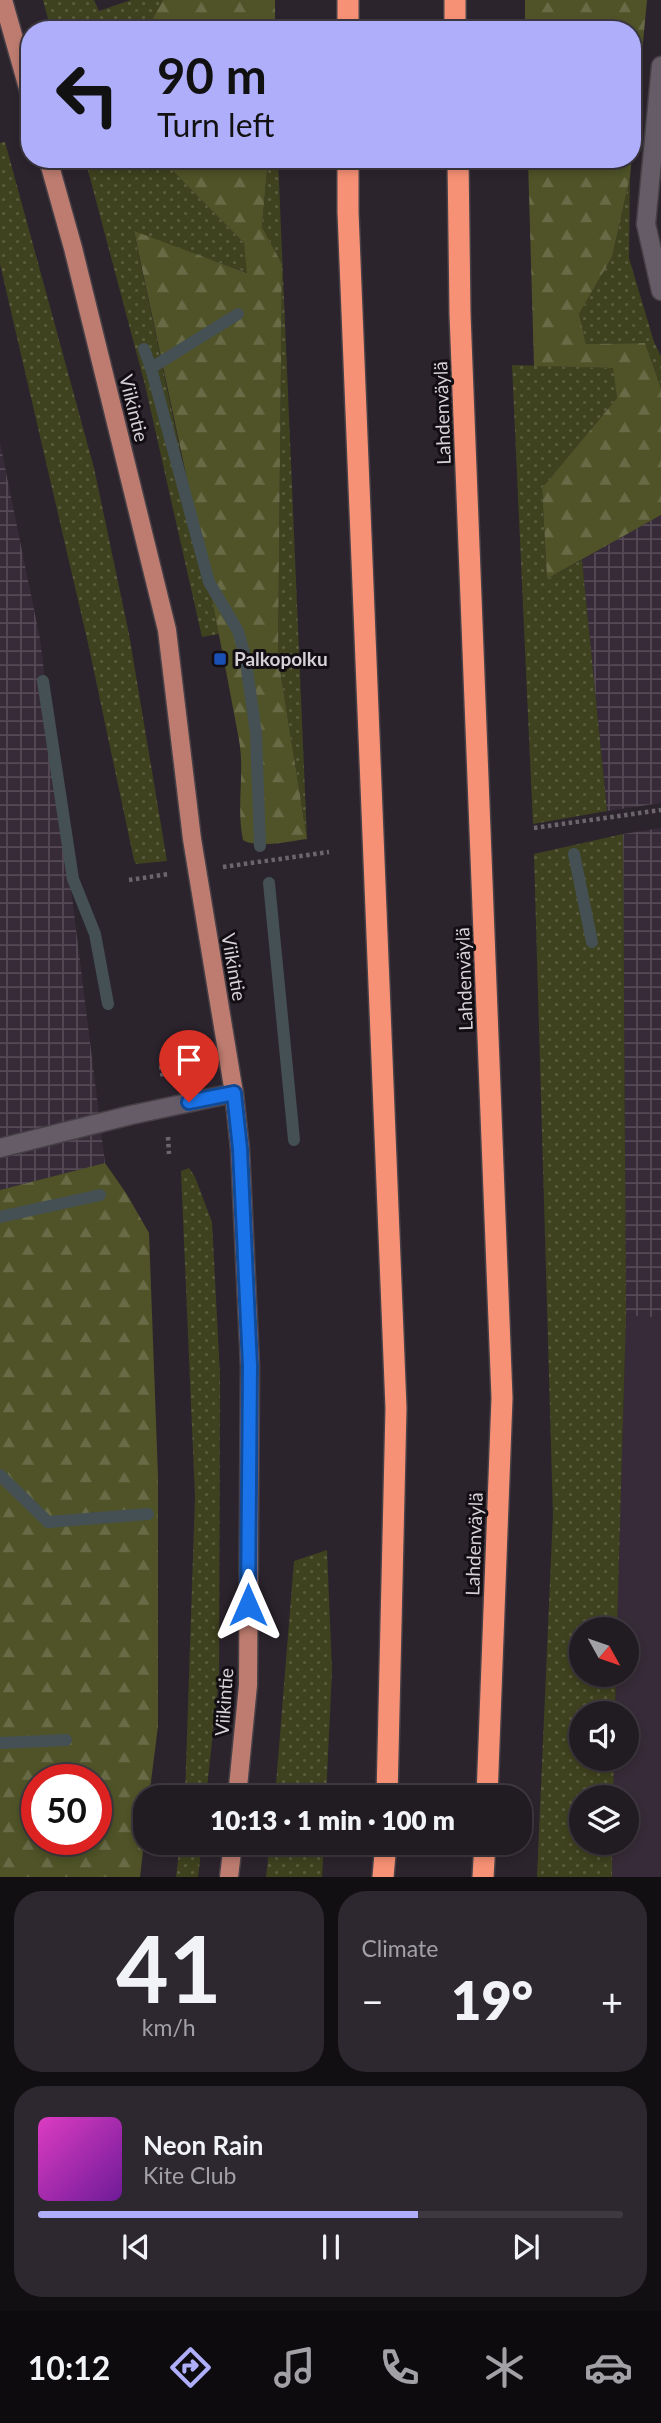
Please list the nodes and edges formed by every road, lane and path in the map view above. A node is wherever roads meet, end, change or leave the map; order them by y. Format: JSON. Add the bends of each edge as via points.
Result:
{"nodes":[{"id":1,"x":3,"y":0,"type":"edge"},
{"id":2,"x":348,"y":0,"type":"edge"},
{"id":3,"x":455,"y":0,"type":"edge"},
{"id":4,"x":348,"y":21,"type":"edge"},
{"id":5,"x":455,"y":21,"type":"edge"},
{"id":6,"x":21,"y":63,"type":"edge"},
{"id":7,"x":661,"y":66,"type":"edge"},
{"id":8,"x":50,"y":168,"type":"edge"},
{"id":9,"x":348,"y":168,"type":"edge"},
{"id":10,"x":458,"y":168,"type":"edge"},
{"id":11,"x":661,"y":291,"type":"edge"},
{"id":12,"x":661,"y":810,"type":"edge"},
{"id":13,"x":534,"y":828,"type":"dead end"},
{"id":14,"x":329,"y":852,"type":"dead end"},
{"id":15,"x":231,"y":866,"type":"dead end"},
{"id":16,"x":158,"y":875,"type":"dead end"},
{"id":17,"x":129,"y":880,"type":"dead end"},
{"id":18,"x":234,"y":1093,"type":"junction"},
{"id":19,"x":0,"y":1149,"type":"edge"},
{"id":20,"x":238,"y":1785,"type":"edge"},
{"id":21,"x":387,"y":1785,"type":"edge"},
{"id":22,"x":486,"y":1785,"type":"edge"},
{"id":23,"x":232,"y":1855,"type":"edge"},
{"id":24,"x":385,"y":1855,"type":"edge"},
{"id":25,"x":484,"y":1855,"type":"edge"},
{"id":26,"x":229,"y":1877,"type":"edge"},
{"id":27,"x":383,"y":1877,"type":"edge"},
{"id":28,"x":483,"y":1877,"type":"edge"}],
"edges":[{"from":1,"to":6,"type":"main road"},
{"from":2,"to":4,"type":"highway"},
{"from":3,"to":5,"type":"highway"},
{"from":7,"to":11,"type":"street","via":[[646,224]]},
{"from":8,"to":18,"type":"main road","name":"Viikintie","via":[[167,630],[192,839]]},
{"from":9,"to":21,"type":"highway","via":[[396,1408]]},
{"from":10,"to":22,"type":"highway","name":"Lahdenväylä","via":[[502,1398]]},
{"from":12,"to":13,"type":"path"},
{"from":14,"to":15,"type":"path"},
{"from":16,"to":17,"type":"path"},
{"from":18,"to":19,"type":"street"},
{"from":18,"to":20,"type":"main road","name":"Viikintie","via":[[250,1366],[248,1685]]},
{"from":23,"to":26,"type":"main road"},
{"from":24,"to":27,"type":"highway"},
{"from":25,"to":28,"type":"highway"}]}
